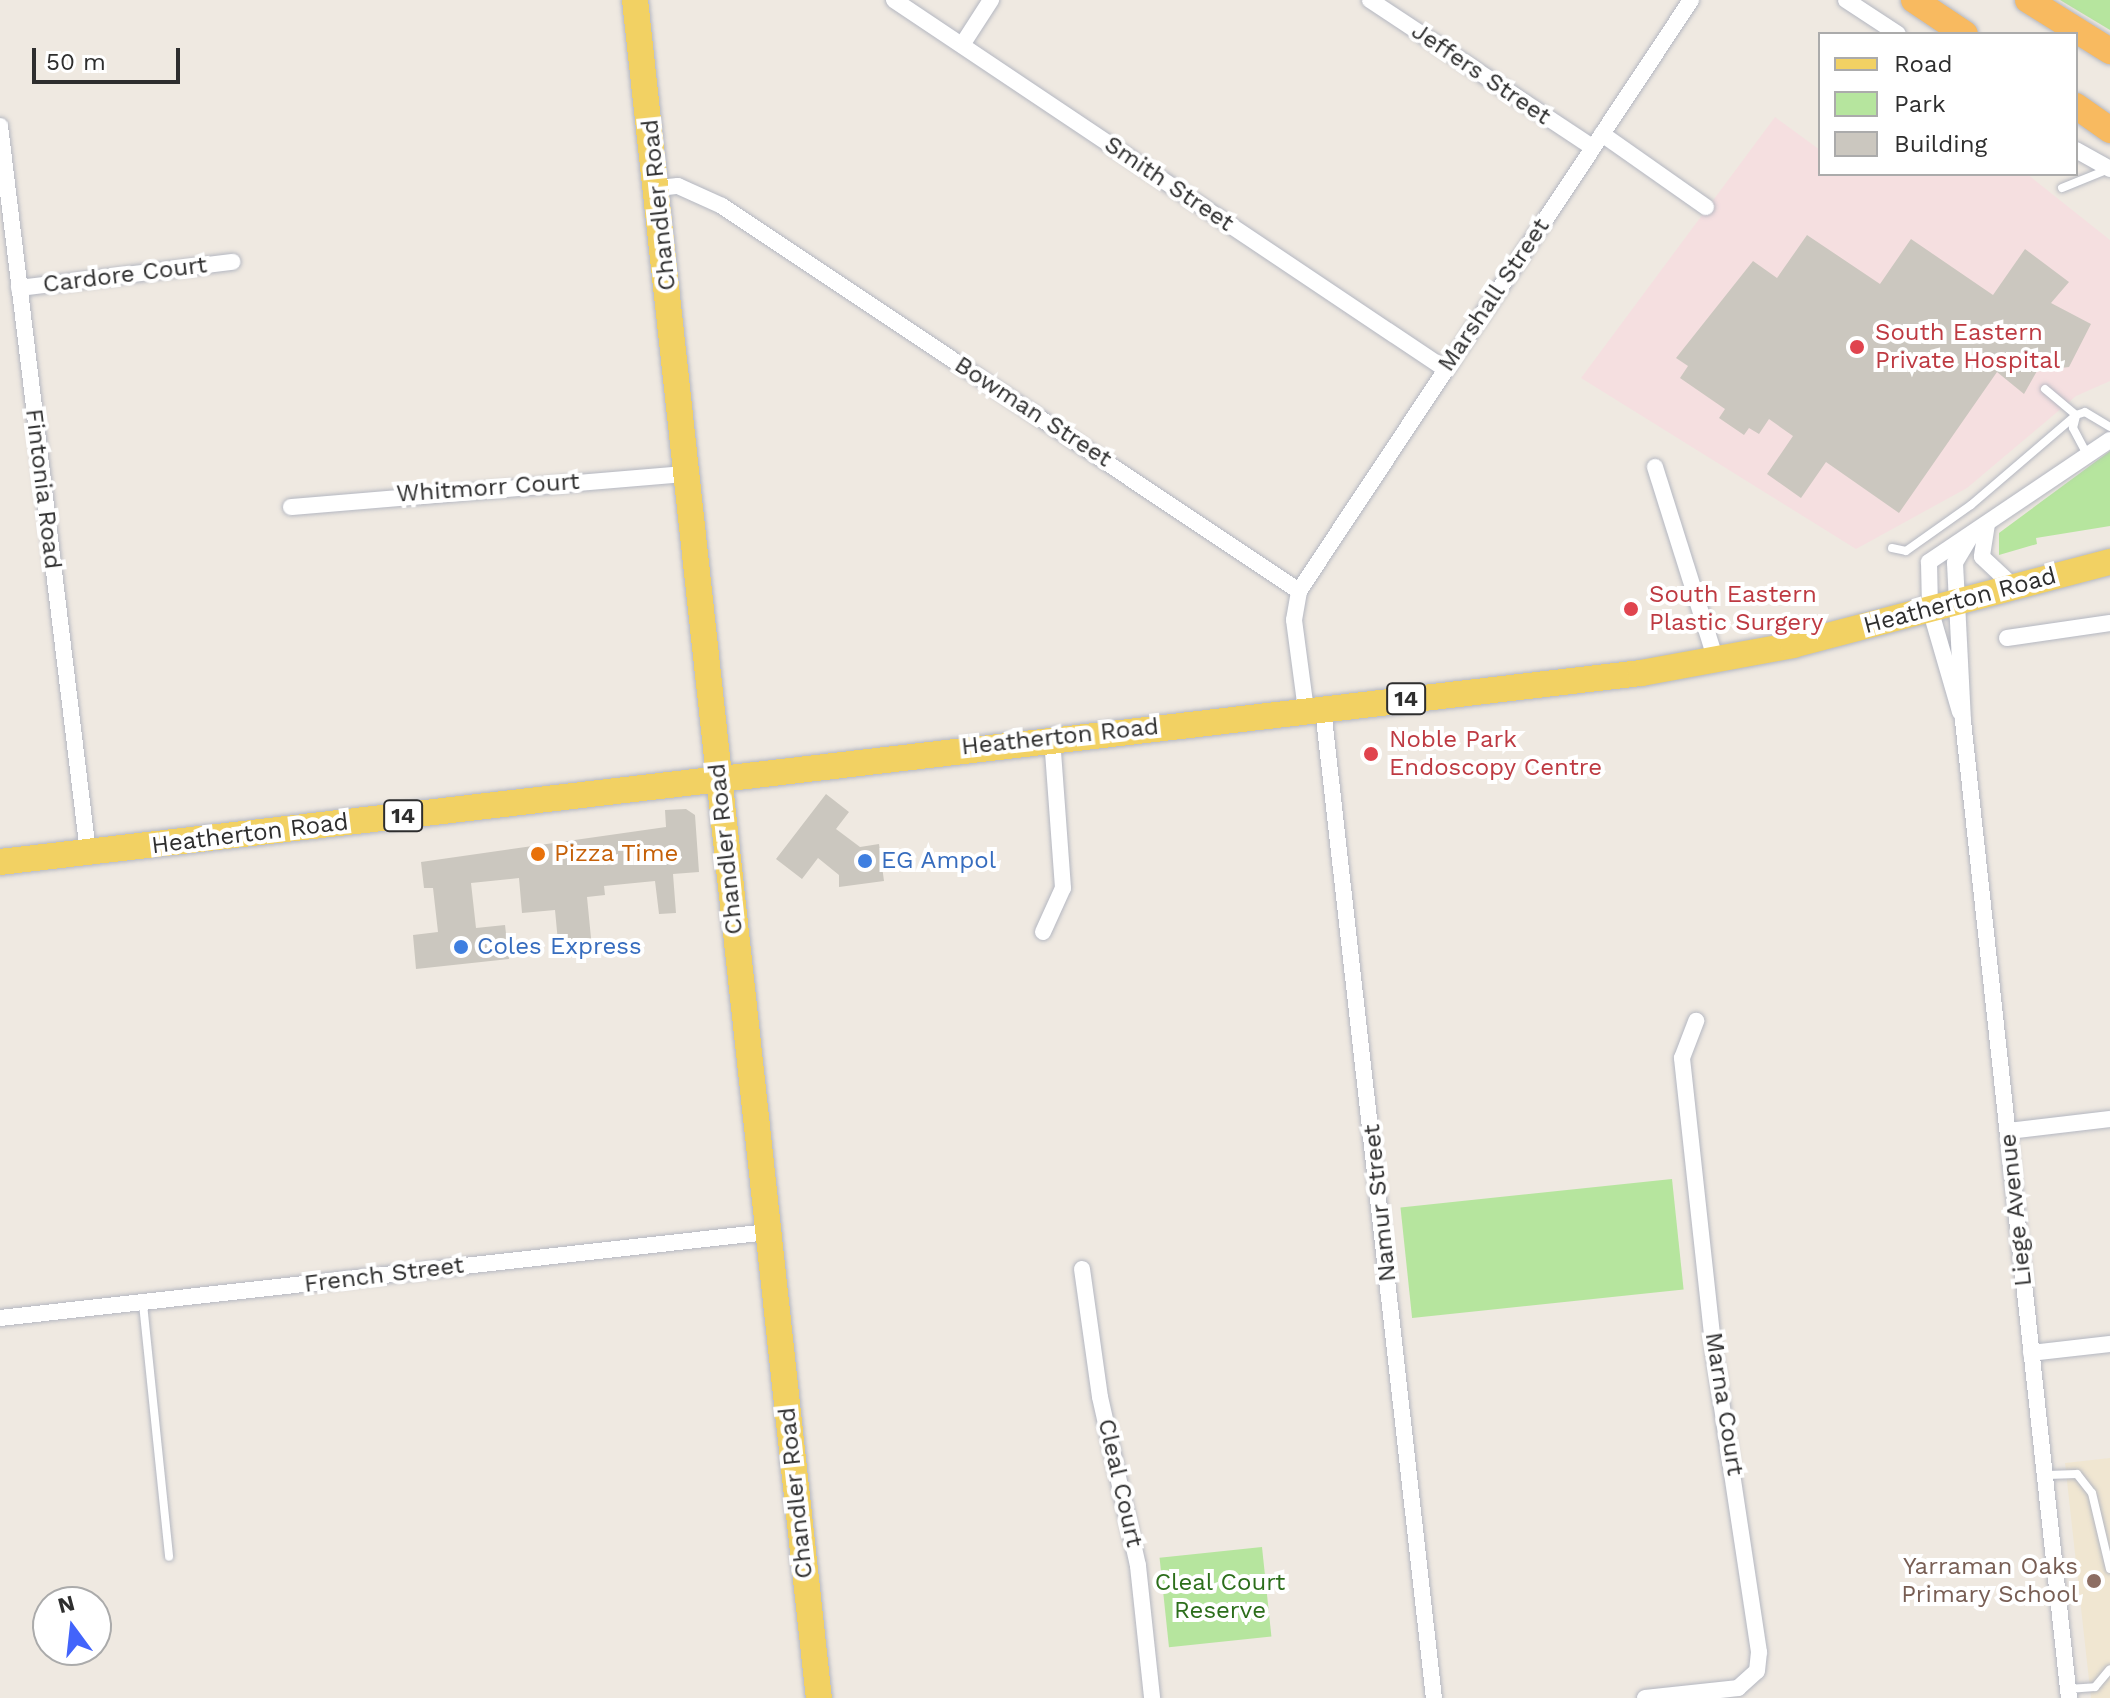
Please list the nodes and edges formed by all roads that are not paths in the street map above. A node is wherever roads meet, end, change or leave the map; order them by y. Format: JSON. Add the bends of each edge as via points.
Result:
{"nodes":[{"id":1,"x":635,"y":0,"type":"edge"},
{"id":2,"x":894,"y":0,"type":"edge"},
{"id":3,"x":991,"y":0,"type":"edge"},
{"id":4,"x":1370,"y":0,"type":"edge"},
{"id":5,"x":1691,"y":0,"type":"edge"},
{"id":6,"x":1846,"y":0,"type":"edge"},
{"id":7,"x":1914,"y":0,"type":"edge"},
{"id":8,"x":2028,"y":0,"type":"edge"},
{"id":9,"x":1895,"y":32,"type":"edge"},
{"id":10,"x":1962,"y":32,"type":"edge"},
{"id":11,"x":962,"y":45,"type":"junction"},
{"id":12,"x":2110,"y":51,"type":"edge"},
{"id":13,"x":2078,"y":107,"type":"edge"},
{"id":14,"x":0,"y":126,"type":"edge"},
{"id":15,"x":2110,"y":130,"type":"edge"},
{"id":16,"x":1597,"y":140,"type":"junction"},
{"id":17,"x":2078,"y":151,"type":"edge"},
{"id":18,"x":2110,"y":169,"type":"edge"},
{"id":19,"x":2066,"y":176,"type":"edge"},
{"id":20,"x":658,"y":188,"type":"junction"},
{"id":21,"x":1706,"y":207,"type":"dead end"},
{"id":22,"x":232,"y":262,"type":"dead end"},
{"id":23,"x":19,"y":288,"type":"junction"},
{"id":24,"x":1445,"y":369,"type":"junction"},
{"id":25,"x":2045,"y":389,"type":"dead end"},
{"id":26,"x":2076,"y":415,"type":"junction"},
{"id":27,"x":2110,"y":427,"type":"edge"},
{"id":28,"x":2110,"y":440,"type":"edge"},
{"id":29,"x":2086,"y":452,"type":"junction"},
{"id":30,"x":1655,"y":467,"type":"dead end"},
{"id":31,"x":686,"y":474,"type":"junction"},
{"id":32,"x":291,"y":507,"type":"dead end"},
{"id":33,"x":1987,"y":524,"type":"junction"},
{"id":34,"x":1971,"y":536,"type":"junction"},
{"id":35,"x":1892,"y":548,"type":"dead end"},
{"id":36,"x":2110,"y":562,"type":"edge"},
{"id":37,"x":2014,"y":587,"type":"junction"},
{"id":38,"x":1299,"y":591,"type":"junction"},
{"id":39,"x":1962,"y":600,"type":"junction"},
{"id":40,"x":1930,"y":609,"type":"junction"},
{"id":41,"x":2110,"y":623,"type":"edge"},
{"id":42,"x":2007,"y":638,"type":"dead end"},
{"id":43,"x":1716,"y":661,"type":"junction"},
{"id":44,"x":1315,"y":709,"type":"junction"},
{"id":45,"x":1963,"y":721,"type":"junction"},
{"id":46,"x":1052,"y":738,"type":"junction"},
{"id":47,"x":718,"y":775,"type":"junction"},
{"id":48,"x":88,"y":852,"type":"junction"},
{"id":49,"x":0,"y":862,"type":"edge"},
{"id":50,"x":1043,"y":932,"type":"dead end"},
{"id":51,"x":1696,"y":1021,"type":"dead end"},
{"id":52,"x":2110,"y":1119,"type":"edge"},
{"id":53,"x":2008,"y":1131,"type":"junction"},
{"id":54,"x":768,"y":1232,"type":"junction"},
{"id":55,"x":1082,"y":1269,"type":"dead end"},
{"id":56,"x":143,"y":1304,"type":"junction"},
{"id":57,"x":0,"y":1318,"type":"edge"},
{"id":58,"x":2110,"y":1344,"type":"edge"},
{"id":59,"x":2031,"y":1353,"type":"junction"},
{"id":60,"x":2047,"y":1475,"type":"junction"},
{"id":61,"x":169,"y":1557,"type":"dead end"},
{"id":62,"x":2110,"y":1569,"type":"edge"},
{"id":63,"x":2110,"y":1669,"type":"edge"},
{"id":64,"x":2069,"y":1693,"type":"edge"},
{"id":65,"x":819,"y":1698,"type":"edge"},
{"id":66,"x":1152,"y":1698,"type":"edge"},
{"id":67,"x":1434,"y":1698,"type":"edge"},
{"id":68,"x":1645,"y":1698,"type":"edge"}],
"edges":[{"from":1,"to":20,"type":"main road","name":"Chandler Road"},
{"from":2,"to":11,"type":"street","name":"Smith Street"},
{"from":3,"to":11,"type":"street"},
{"from":4,"to":16,"type":"street","name":"Jeffers Street"},
{"from":5,"to":16,"type":"street","name":"Marshall Street"},
{"from":6,"to":9,"type":"street"},
{"from":7,"to":10,"type":"highway"},
{"from":8,"to":12,"type":"highway"},
{"from":11,"to":24,"type":"street","name":"Smith Street"},
{"from":13,"to":15,"type":"highway"},
{"from":14,"to":23,"type":"street","name":"Fintonia Road"},
{"from":16,"to":21,"type":"street","name":"Jeffers Street"},
{"from":16,"to":24,"type":"street","name":"Marshall Street"},
{"from":17,"to":18,"type":"street"},
{"from":18,"to":19,"type":"lane","via":[[2062,188]]},
{"from":20,"to":31,"type":"main road","name":"Chandler Road"},
{"from":20,"to":38,"type":"street","name":"Bowman Street","via":[[678,186],[722,206]]},
{"from":22,"to":23,"type":"street","name":"Cardore Court"},
{"from":23,"to":48,"type":"street","name":"Fintonia Road"},
{"from":24,"to":38,"type":"street","name":"Marshall Street"},
{"from":25,"to":26,"type":"lane"},
{"from":26,"to":27,"type":"lane","via":[[2085,412]]},
{"from":26,"to":29,"type":"lane","via":[[2073,428]]},
{"from":26,"to":35,"type":"lane","via":[[1943,525],[1903,552]]},
{"from":28,"to":29,"type":"street"},
{"from":29,"to":33,"type":"street"},
{"from":30,"to":43,"type":"street"},
{"from":31,"to":32,"type":"street","name":"Whitmorr Court"},
{"from":31,"to":47,"type":"main road","name":"Chandler Road"},
{"from":33,"to":34,"type":"street"},
{"from":33,"to":37,"type":"street","via":[[1982,557]]},
{"from":34,"to":39,"type":"street","name":"Liege Avenue","via":[[1955,563]]},
{"from":34,"to":40,"type":"street","name":"Liege Avenue","via":[[1929,562]]},
{"from":36,"to":37,"type":"main road","name":"Heatherton Road","number":"14"},
{"from":37,"to":39,"type":"main road","name":"Heatherton Road","number":"14"},
{"from":38,"to":44,"type":"street","via":[[1294,620]]},
{"from":39,"to":40,"type":"main road","name":"Heatherton Road","number":"14"},
{"from":39,"to":45,"type":"street","name":"Liege Avenue"},
{"from":40,"to":43,"type":"main road","name":"Heatherton Road","number":"14"},
{"from":40,"to":45,"type":"street","name":"Liege Avenue"},
{"from":41,"to":42,"type":"street"},
{"from":43,"to":44,"type":"main road","name":"Heatherton Road","number":"14"},
{"from":44,"to":46,"type":"main road","name":"Heatherton Road","number":"14"},
{"from":44,"to":67,"type":"street","name":"Namur Street"},
{"from":45,"to":53,"type":"street","name":"Liege Avenue"},
{"from":46,"to":47,"type":"main road","name":"Heatherton Road","number":"14"},
{"from":46,"to":50,"type":"street","via":[[1063,888]]},
{"from":47,"to":48,"type":"main road","name":"Heatherton Road","number":"14"},
{"from":47,"to":54,"type":"main road","name":"Chandler Road"},
{"from":48,"to":49,"type":"main road","name":"Heatherton Road","number":"14"},
{"from":51,"to":68,"type":"street","name":"Marna Court","via":[[1682,1058],[1714,1353],[1759,1652],[1757,1671],[1738,1688]]},
{"from":52,"to":53,"type":"street"},
{"from":53,"to":59,"type":"street","name":"Liege Avenue"},
{"from":54,"to":56,"type":"street","name":"French Street"},
{"from":54,"to":65,"type":"main road","name":"Chandler Road"},
{"from":55,"to":66,"type":"street","name":"Cleal Court","via":[[1100,1397],[1138,1566]]},
{"from":56,"to":57,"type":"street","name":"French Street"},
{"from":56,"to":61,"type":"lane"},
{"from":58,"to":59,"type":"street"},
{"from":59,"to":60,"type":"street","name":"Liege Avenue"},
{"from":60,"to":62,"type":"lane","via":[[2077,1474],[2092,1493]]},
{"from":60,"to":64,"type":"street","name":"Liege Avenue"},
{"from":63,"to":64,"type":"lane","via":[[2095,1687]]}]}
